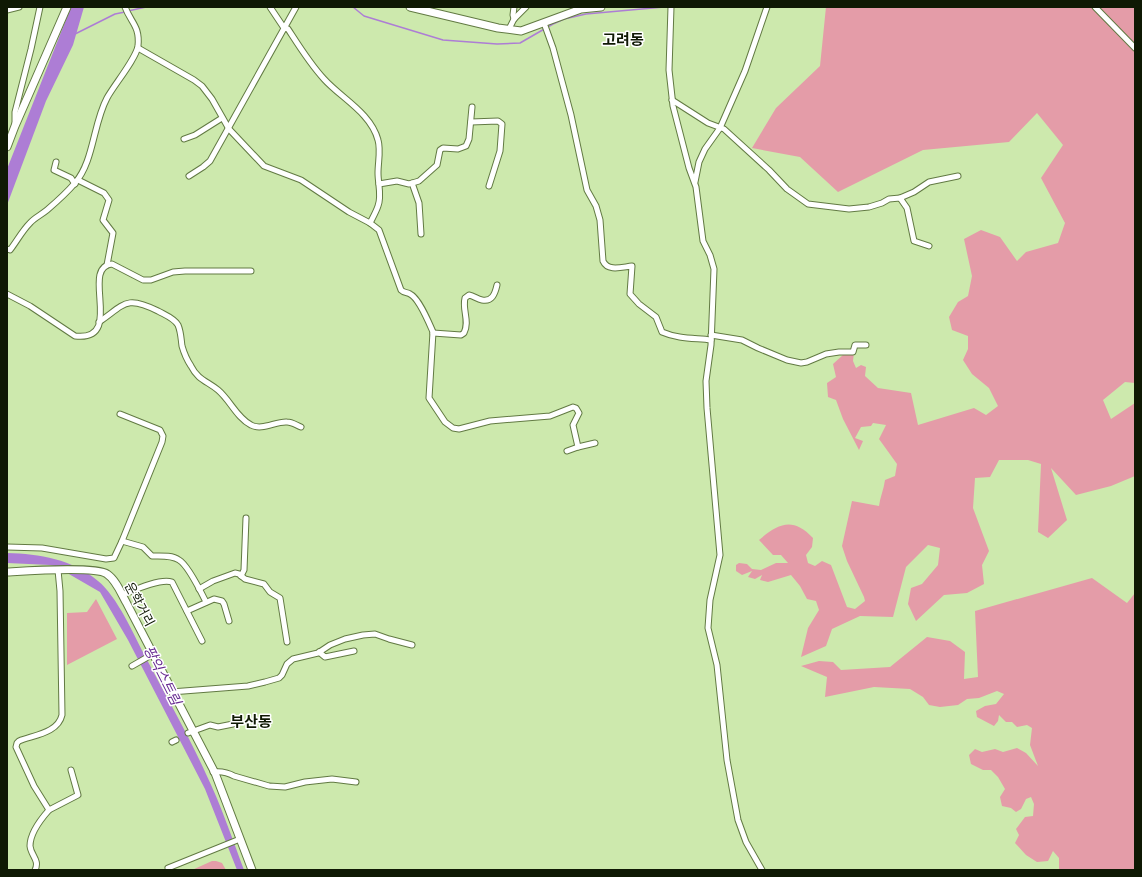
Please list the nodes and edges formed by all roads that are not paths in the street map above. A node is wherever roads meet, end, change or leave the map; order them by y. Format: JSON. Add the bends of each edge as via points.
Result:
{"nodes":[{"id":1,"x":19,"y":7,"type":"edge"},
{"id":2,"x":40,"y":7,"type":"edge"},
{"id":3,"x":67,"y":7,"type":"edge"},
{"id":4,"x":125,"y":7,"type":"edge"},
{"id":5,"x":270,"y":7,"type":"edge"},
{"id":6,"x":296,"y":7,"type":"edge"},
{"id":7,"x":411,"y":7,"type":"edge"},
{"id":8,"x":514,"y":7,"type":"edge"},
{"id":9,"x":526,"y":7,"type":"edge"},
{"id":10,"x":601,"y":7,"type":"edge"},
{"id":11,"x":671,"y":7,"type":"edge"},
{"id":12,"x":767,"y":7,"type":"edge"},
{"id":13,"x":1094,"y":7,"type":"edge"},
{"id":14,"x":7,"y":10,"type":"edge"},
{"id":15,"x":436,"y":10,"type":"edge"},
{"id":16,"x":514,"y":18,"type":"junction"},
{"id":17,"x":544,"y":24,"type":"junction"},
{"id":18,"x":284,"y":28,"type":"junction"},
{"id":19,"x":509,"y":29,"type":"junction"},
{"id":20,"x":138,"y":48,"type":"junction"},
{"id":21,"x":1135,"y":48,"type":"edge"},
{"id":22,"x":672,"y":100,"type":"junction"},
{"id":23,"x":472,"y":107,"type":"dead end"},
{"id":24,"x":222,"y":118,"type":"junction"},
{"id":25,"x":471,"y":122,"type":"junction"},
{"id":26,"x":15,"y":126,"type":"junction"},
{"id":27,"x":720,"y":128,"type":"junction"},
{"id":28,"x":229,"y":129,"type":"junction"},
{"id":29,"x":10,"y":133,"type":"edge"},
{"id":30,"x":184,"y":139,"type":"dead end"},
{"id":31,"x":7,"y":148,"type":"edge"},
{"id":32,"x":56,"y":162,"type":"dead end"},
{"id":33,"x":189,"y":176,"type":"dead end"},
{"id":34,"x":958,"y":176,"type":"dead end"},
{"id":35,"x":76,"y":182,"type":"junction"},
{"id":36,"x":412,"y":183,"type":"junction"},
{"id":37,"x":379,"y":184,"type":"junction"},
{"id":38,"x":695,"y":184,"type":"junction"},
{"id":39,"x":490,"y":186,"type":"dead end"},
{"id":40,"x":900,"y":198,"type":"junction"},
{"id":41,"x":370,"y":223,"type":"junction"},
{"id":42,"x":421,"y":234,"type":"dead end"},
{"id":43,"x":929,"y":246,"type":"dead end"},
{"id":44,"x":7,"y":250,"type":"edge"},
{"id":45,"x":107,"y":265,"type":"junction"},
{"id":46,"x":251,"y":270,"type":"dead end"},
{"id":47,"x":497,"y":286,"type":"dead end"},
{"id":48,"x":7,"y":294,"type":"edge"},
{"id":49,"x":99,"y":322,"type":"junction"},
{"id":50,"x":433,"y":333,"type":"junction"},
{"id":51,"x":711,"y":338,"type":"junction"},
{"id":52,"x":866,"y":345,"type":"dead end"},
{"id":53,"x":120,"y":414,"type":"dead end"},
{"id":54,"x":301,"y":427,"type":"dead end"},
{"id":55,"x":595,"y":444,"type":"dead end"},
{"id":56,"x":578,"y":446,"type":"junction"},
{"id":57,"x":567,"y":451,"type":"dead end"},
{"id":58,"x":246,"y":518,"type":"dead end"},
{"id":59,"x":122,"y":541,"type":"junction"},
{"id":60,"x":7,"y":547,"type":"edge"},
{"id":61,"x":60,"y":570,"type":"junction"},
{"id":62,"x":7,"y":572,"type":"edge"},
{"id":63,"x":241,"y":576,"type":"junction"},
{"id":64,"x":199,"y":589,"type":"junction"},
{"id":65,"x":122,"y":594,"type":"junction"},
{"id":66,"x":206,"y":602,"type":"junction"},
{"id":67,"x":187,"y":611,"type":"junction"},
{"id":68,"x":229,"y":621,"type":"dead end"},
{"id":69,"x":202,"y":641,"type":"dead end"},
{"id":70,"x":287,"y":642,"type":"dead end"},
{"id":71,"x":412,"y":645,"type":"dead end"},
{"id":72,"x":354,"y":651,"type":"dead end"},
{"id":73,"x":319,"y":652,"type":"junction"},
{"id":74,"x":151,"y":655,"type":"junction"},
{"id":75,"x":134,"y":665,"type":"dead end"},
{"id":76,"x":171,"y":692,"type":"junction"},
{"id":77,"x":233,"y":724,"type":"dead end"},
{"id":78,"x":190,"y":732,"type":"junction"},
{"id":79,"x":71,"y":770,"type":"dead end"},
{"id":80,"x":214,"y":772,"type":"junction"},
{"id":81,"x":356,"y":782,"type":"dead end"},
{"id":82,"x":49,"y":810,"type":"junction"},
{"id":83,"x":237,"y":840,"type":"junction"},
{"id":84,"x":168,"y":868,"type":"dead end"},
{"id":85,"x":35,"y":870,"type":"edge"},
{"id":86,"x":252,"y":870,"type":"edge"},
{"id":87,"x":762,"y":870,"type":"edge"}],
"edges":[{"from":1,"to":14,"type":"street"},
{"from":2,"to":26,"type":"street","via":[[15,112]]},
{"from":3,"to":26,"type":"main road"},
{"from":4,"to":20,"type":"street","via":[[137,29]]},
{"from":5,"to":18,"type":"street"},
{"from":6,"to":18,"type":"street"},
{"from":7,"to":15,"type":"main road"},
{"from":8,"to":16,"type":"street"},
{"from":9,"to":16,"type":"street"},
{"from":10,"to":17,"type":"main road","via":[[581,9]]},
{"from":11,"to":22,"type":"street","via":[[669,70]]},
{"from":12,"to":27,"type":"street","via":[[745,71]]},
{"from":13,"to":21,"type":"street"},
{"from":15,"to":19,"type":"main road"},
{"from":16,"to":19,"type":"street"},
{"from":17,"to":19,"type":"main road","via":[[521,31]]},
{"from":17,"to":51,"type":"street","via":[[553,48],[587,190],[600,220],[605,265],[611,268],[632,266],[630,294],[656,317],[662,332],[689,339]]},
{"from":18,"to":28,"type":"street"},
{"from":18,"to":37,"type":"street","via":[[288,29],[324,79],[373,127],[380,147]]},
{"from":20,"to":24,"type":"street","via":[[202,86]]},
{"from":20,"to":35,"type":"street","via":[[107,98],[82,173]]},
{"from":22,"to":27,"type":"street"},
{"from":22,"to":38,"type":"street"},
{"from":23,"to":25,"type":"street"},
{"from":24,"to":28,"type":"street"},
{"from":24,"to":30,"type":"street"},
{"from":25,"to":36,"type":"street","via":[[466,146],[440,150],[437,165]]},
{"from":25,"to":39,"type":"street","via":[[498,121],[502,124],[500,151]]},
{"from":26,"to":29,"type":"main road"},
{"from":27,"to":38,"type":"street","via":[[699,162]]},
{"from":27,"to":40,"type":"street","via":[[808,204],[849,210]]},
{"from":28,"to":33,"type":"street","via":[[210,161]]},
{"from":28,"to":41,"type":"street","via":[[264,166],[301,180]]},
{"from":29,"to":31,"type":"main road"},
{"from":32,"to":35,"type":"street","via":[[54,170]]},
{"from":34,"to":40,"type":"street","via":[[929,182]]},
{"from":35,"to":44,"type":"street","via":[[48,210],[30,222],[16,243]]},
{"from":35,"to":45,"type":"street","via":[[104,193],[109,200],[103,220],[113,233]]},
{"from":36,"to":37,"type":"street","via":[[397,181]]},
{"from":36,"to":42,"type":"street","via":[[419,203]]},
{"from":37,"to":41,"type":"street","via":[[378,206]]},
{"from":38,"to":51,"type":"street","via":[[703,241],[714,269]]},
{"from":40,"to":43,"type":"street","via":[[907,208],[914,241]]},
{"from":41,"to":50,"type":"street","via":[[379,230],[401,290],[415,298]]},
{"from":45,"to":46,"type":"street","via":[[112,264],[143,280],[151,280],[173,272]]},
{"from":45,"to":49,"type":"street","via":[[102,269],[99,278]]},
{"from":47,"to":50,"type":"street","via":[[492,298],[483,300],[469,295],[465,298],[467,322],[464,333]]},
{"from":48,"to":49,"type":"street","via":[[75,336],[91,335],[97,330]]},
{"from":49,"to":54,"type":"street","via":[[124,304],[146,305],[164,314],[175,320],[180,329],[191,367],[204,381],[217,389],[240,416],[257,427],[287,422]]},
{"from":50,"to":56,"type":"street","via":[[429,398],[445,422],[459,429],[490,422],[550,416],[573,407],[579,413],[574,425]]},
{"from":51,"to":52,"type":"street","via":[[742,340],[787,360],[801,363],[826,354],[853,352],[855,345]]},
{"from":51,"to":87,"type":"street","via":[[706,382],[707,408],[720,555],[710,600],[708,628],[717,665],[727,760],[738,820],[746,842]]},
{"from":53,"to":59,"type":"street","via":[[160,430],[163,436]]},
{"from":55,"to":56,"type":"street"},
{"from":56,"to":57,"type":"street"},
{"from":58,"to":63,"type":"street","via":[[244,570]]},
{"from":59,"to":60,"type":"street","via":[[114,558],[106,559],[42,548]]},
{"from":59,"to":64,"type":"street","via":[[142,547],[152,556],[179,560],[185,565]]},
{"from":61,"to":62,"type":"main road","name":"운학거리"},
{"from":61,"to":65,"type":"main road","name":"운학거리","via":[[92,569],[106,573],[113,578]]},
{"from":61,"to":82,"type":"street","via":[[61,720],[54,728],[19,741],[16,745],[34,786]]},
{"from":63,"to":64,"type":"street","via":[[235,572]]},
{"from":63,"to":70,"type":"street","via":[[264,584],[270,592],[280,598]]},
{"from":64,"to":66,"type":"street"},
{"from":65,"to":67,"type":"street","via":[[170,581]]},
{"from":65,"to":74,"type":"main road","name":"운학거리"},
{"from":66,"to":67,"type":"street"},
{"from":66,"to":68,"type":"street","via":[[214,599],[222,602]]},
{"from":67,"to":69,"type":"street"},
{"from":71,"to":73,"type":"street","via":[[375,634],[345,639]]},
{"from":72,"to":73,"type":"street","via":[[325,657]]},
{"from":73,"to":76,"type":"street","via":[[293,659],[287,664],[282,675],[265,682],[248,686]]},
{"from":74,"to":75,"type":"street"},
{"from":74,"to":76,"type":"main road","name":"운학거리"},
{"from":76,"to":78,"type":"main road","name":"운학거리"},
{"from":77,"to":78,"type":"street","via":[[210,725]]},
{"from":78,"to":80,"type":"main road","name":"운학거리"},
{"from":79,"to":82,"type":"street","via":[[78,794]]},
{"from":80,"to":81,"type":"street","via":[[222,771],[276,787],[332,779]]},
{"from":80,"to":83,"type":"main road","name":"운학거리"},
{"from":82,"to":85,"type":"street","via":[[31,840],[30,847],[37,862]]},
{"from":83,"to":84,"type":"street"},
{"from":83,"to":86,"type":"main road","name":"운학거리"}]}
